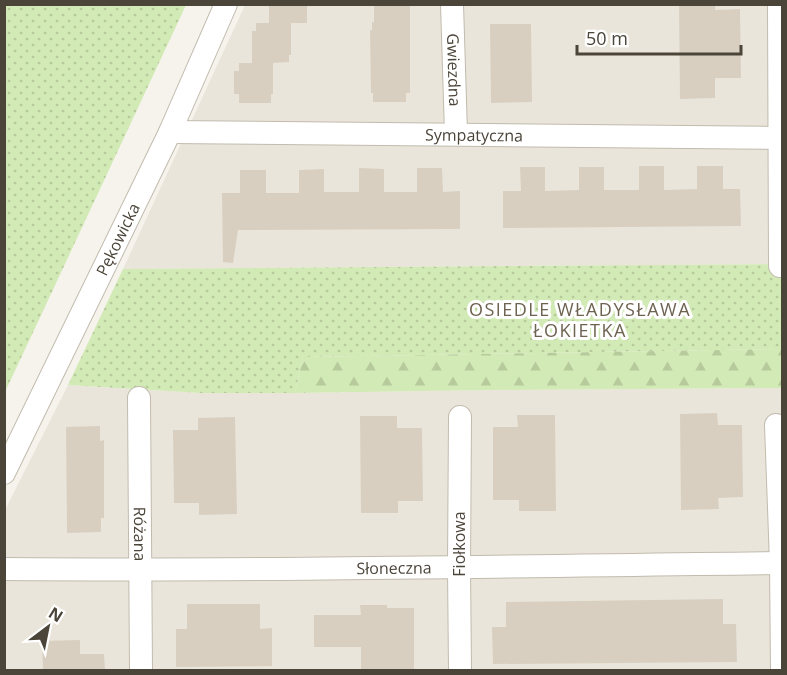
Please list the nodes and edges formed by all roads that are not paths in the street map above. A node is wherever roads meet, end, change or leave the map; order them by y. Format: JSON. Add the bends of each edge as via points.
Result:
{"nodes":[{"id":1,"x":226,"y":4,"type":"edge"},
{"id":2,"x":452,"y":4,"type":"edge"},
{"id":3,"x":779,"y":4,"type":"edge"},
{"id":4,"x":170,"y":132,"type":"junction"},
{"id":5,"x":456,"y":134,"type":"junction"},
{"id":6,"x":780,"y":138,"type":"junction"},
{"id":7,"x":780,"y":266,"type":"dead end"},
{"id":8,"x":138,"y":398,"type":"dead end"},
{"id":9,"x":460,"y":417,"type":"dead end"},
{"id":10,"x":776,"y":425,"type":"dead end"},
{"id":11,"x":4,"y":473,"type":"edge"},
{"id":12,"x":782,"y":563,"type":"edge"},
{"id":13,"x":459,"y":568,"type":"junction"},
{"id":14,"x":4,"y":569,"type":"edge"},
{"id":15,"x":140,"y":570,"type":"junction"},
{"id":16,"x":141,"y":670,"type":"edge"},
{"id":17,"x":460,"y":670,"type":"edge"},
{"id":18,"x":782,"y":670,"type":"edge"}],
"edges":[{"from":1,"to":4,"type":"street","name":"Pękowicka"},
{"from":2,"to":5,"type":"street","name":"Gwiezdna"},
{"from":3,"to":6,"type":"street"},
{"from":4,"to":5,"type":"street","name":"Sympatyczna"},
{"from":4,"to":11,"type":"street","name":"Pękowicka"},
{"from":5,"to":6,"type":"street","name":"Sympatyczna"},
{"from":6,"to":7,"type":"street"},
{"from":8,"to":15,"type":"street","name":"Różana"},
{"from":9,"to":13,"type":"street","name":"Fiołkowa"},
{"from":10,"to":12,"type":"street"},
{"from":12,"to":13,"type":"street","name":"Słoneczna"},
{"from":12,"to":18,"type":"street"},
{"from":13,"to":15,"type":"street","name":"Słoneczna"},
{"from":13,"to":17,"type":"street","name":"Fiołkowa"},
{"from":14,"to":15,"type":"street","name":"Słoneczna"},
{"from":15,"to":16,"type":"street","name":"Różana"}]}
